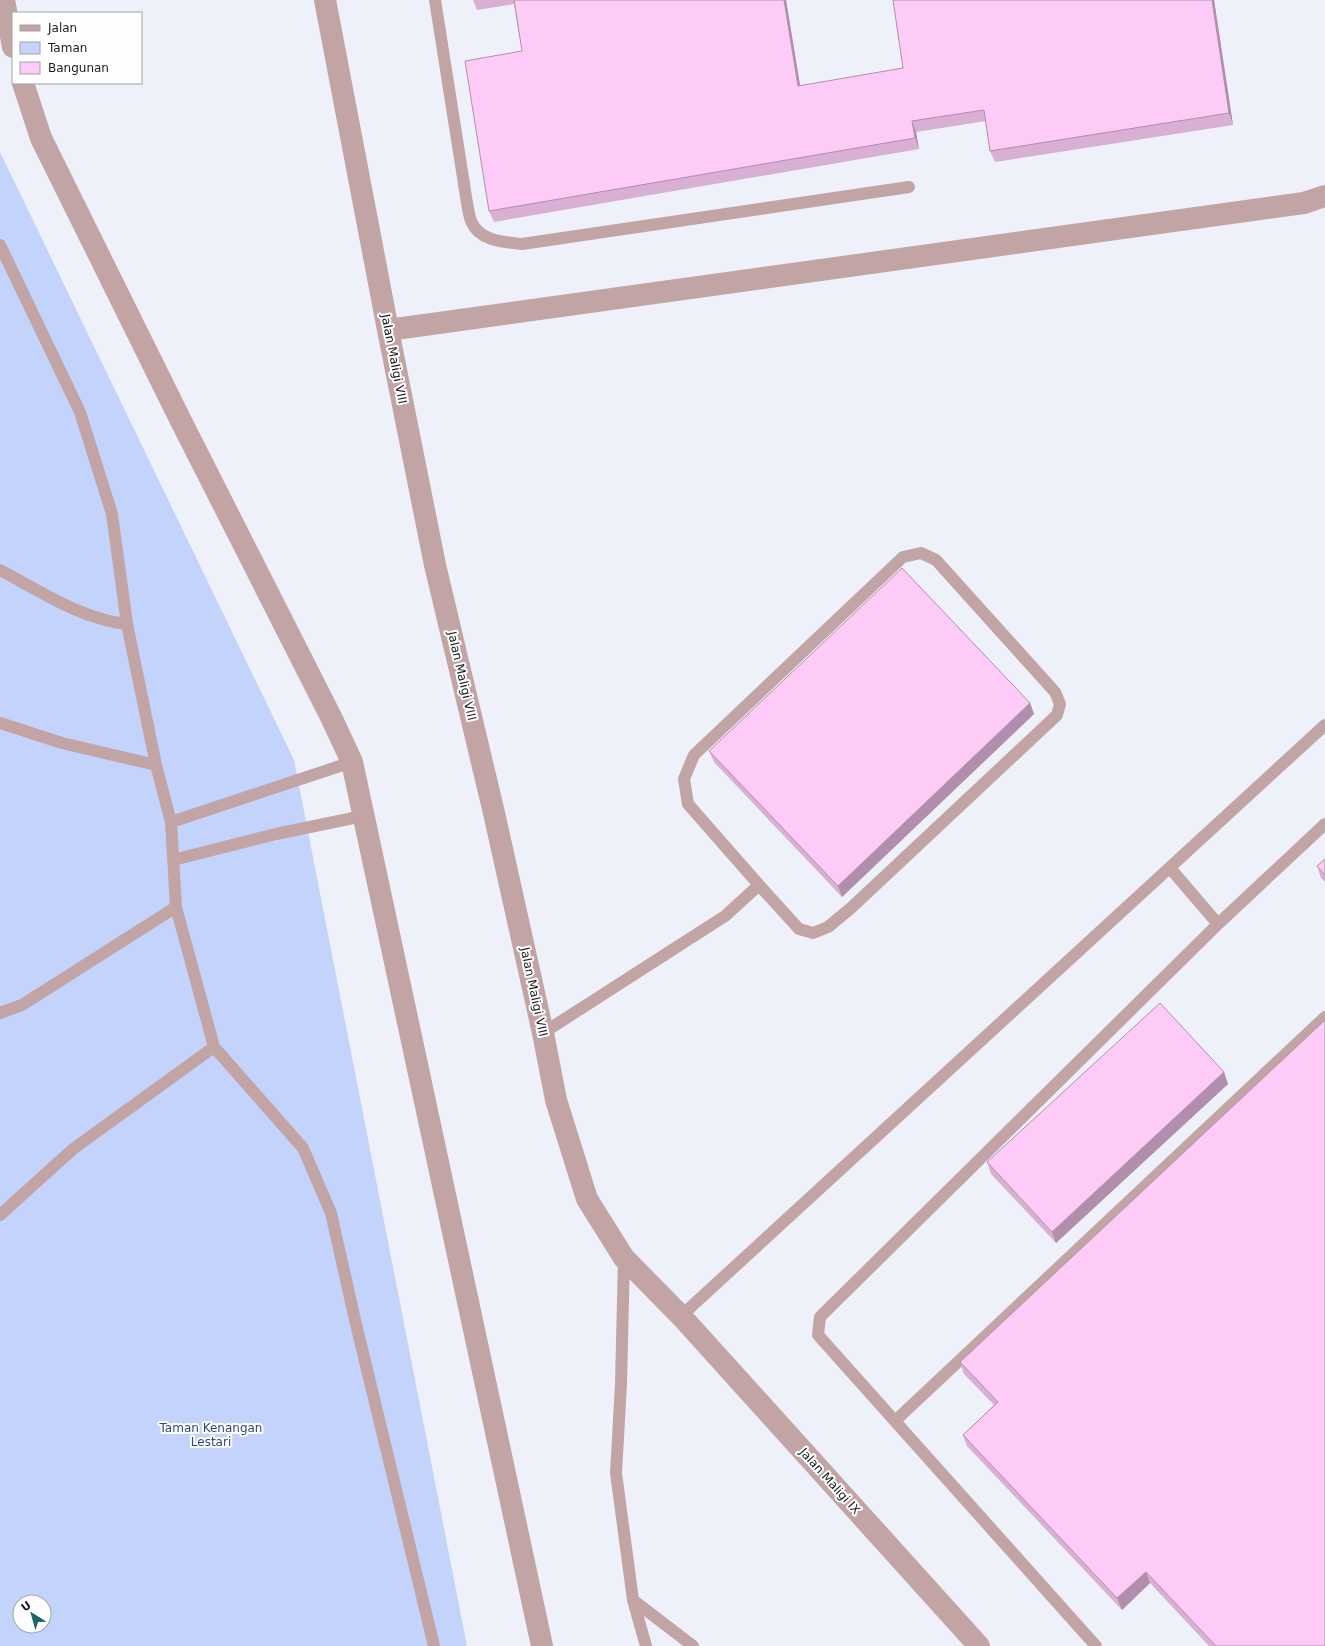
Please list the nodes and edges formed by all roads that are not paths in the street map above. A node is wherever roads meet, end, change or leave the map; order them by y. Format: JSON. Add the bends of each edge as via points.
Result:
{"nodes":[{"id":1,"x":4,"y":0,"type":"edge"},
{"id":2,"x":325,"y":0,"type":"edge"},
{"id":3,"x":435,"y":0,"type":"edge"},
{"id":4,"x":12,"y":42,"type":"edge"},
{"id":5,"x":23,"y":84,"type":"edge"},
{"id":6,"x":909,"y":187,"type":"dead end"},
{"id":7,"x":1325,"y":196,"type":"edge"},
{"id":8,"x":0,"y":245,"type":"edge"},
{"id":9,"x":388,"y":330,"type":"junction"},
{"id":10,"x":0,"y":570,"type":"edge"},
{"id":11,"x":127,"y":624,"type":"junction"},
{"id":12,"x":0,"y":723,"type":"edge"},
{"id":13,"x":1325,"y":725,"type":"edge"},
{"id":14,"x":352,"y":762,"type":"junction"},
{"id":15,"x":156,"y":765,"type":"junction"},
{"id":16,"x":363,"y":816,"type":"junction"},
{"id":17,"x":171,"y":822,"type":"junction"},
{"id":18,"x":1325,"y":824,"type":"edge"},
{"id":19,"x":173,"y":860,"type":"junction"},
{"id":20,"x":1170,"y":868,"type":"junction"},
{"id":21,"x":759,"y":885,"type":"junction"},
{"id":22,"x":176,"y":907,"type":"junction"},
{"id":23,"x":1218,"y":924,"type":"junction"},
{"id":24,"x":0,"y":1013,"type":"edge"},
{"id":25,"x":1325,"y":1017,"type":"edge"},
{"id":26,"x":543,"y":1033,"type":"junction"},
{"id":27,"x":214,"y":1048,"type":"junction"},
{"id":28,"x":0,"y":1215,"type":"edge"},
{"id":29,"x":624,"y":1258,"type":"junction"},
{"id":30,"x":681,"y":1316,"type":"junction"},
{"id":31,"x":895,"y":1421,"type":"junction"},
{"id":32,"x":633,"y":1600,"type":"junction"},
{"id":33,"x":434,"y":1646,"type":"edge"},
{"id":34,"x":542,"y":1646,"type":"edge"},
{"id":35,"x":646,"y":1646,"type":"edge"},
{"id":36,"x":693,"y":1646,"type":"edge"},
{"id":37,"x":979,"y":1646,"type":"edge"},
{"id":38,"x":1096,"y":1646,"type":"edge"}],
"edges":[{"from":1,"to":4,"type":"street"},
{"from":2,"to":9,"type":"street","name":"Jalan Maligi VIII"},
{"from":3,"to":6,"type":"lane","via":[[467,203],[472,222],[482,236],[500,242],[522,244]]},
{"from":5,"to":14,"type":"street","via":[[41,138]]},
{"from":7,"to":9,"type":"street","via":[[1304,203]]},
{"from":8,"to":11,"type":"lane","via":[[80,412],[112,514]]},
{"from":9,"to":26,"type":"street","name":"Jalan Maligi VIII","via":[[435,565]]},
{"from":10,"to":11,"type":"lane","via":[[78,611]]},
{"from":11,"to":15,"type":"lane"},
{"from":12,"to":15,"type":"lane","via":[[62,743]]},
{"from":13,"to":20,"type":"lane"},
{"from":14,"to":16,"type":"street"},
{"from":14,"to":17,"type":"lane"},
{"from":15,"to":17,"type":"lane"},
{"from":16,"to":19,"type":"lane","via":[[276,834]]},
{"from":16,"to":34,"type":"street"},
{"from":17,"to":19,"type":"lane"},
{"from":18,"to":23,"type":"lane"},
{"from":19,"to":22,"type":"lane"},
{"from":20,"to":23,"type":"lane"},
{"from":20,"to":30,"type":"lane"},
{"from":21,"to":21,"type":"lane","via":[[799,929],[813,933],[828,927],[852,908],[1057,715],[1060,704],[1055,692],[936,560],[921,553],[903,557],[694,755],[684,779],[688,804]]},
{"from":21,"to":26,"type":"lane","via":[[725,916]]},
{"from":22,"to":24,"type":"lane","via":[[22,1005]]},
{"from":22,"to":27,"type":"lane"},
{"from":23,"to":31,"type":"lane","via":[[820,1318],[818,1335]]},
{"from":25,"to":31,"type":"lane"},
{"from":26,"to":29,"type":"street","name":"Jalan Maligi VIII","via":[[556,1100],[587,1199]]},
{"from":27,"to":28,"type":"lane","via":[[73,1149]]},
{"from":27,"to":33,"type":"lane","via":[[303,1148],[331,1213]]},
{"from":29,"to":30,"type":"street","name":"Jalan Maligi VIII"},
{"from":29,"to":32,"type":"lane","via":[[616,1473]]},
{"from":30,"to":37,"type":"street","name":"Jalan Maligi IX"},
{"from":31,"to":38,"type":"lane"},
{"from":32,"to":35,"type":"lane"},
{"from":32,"to":36,"type":"lane"}]}
